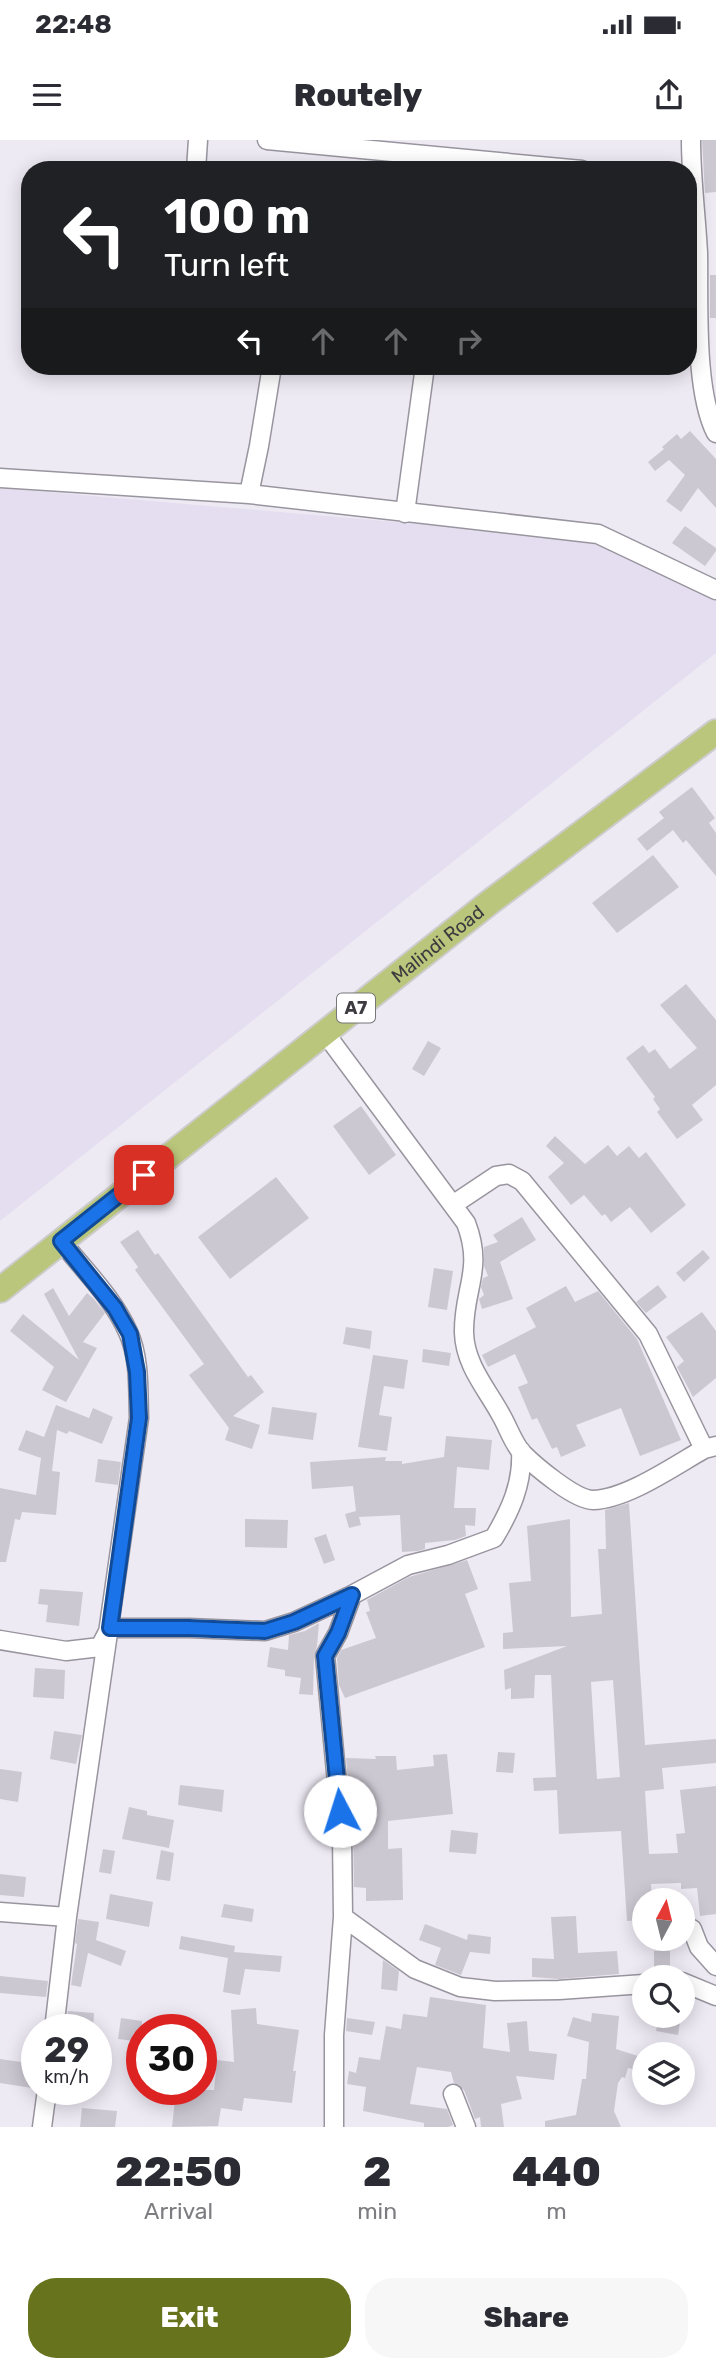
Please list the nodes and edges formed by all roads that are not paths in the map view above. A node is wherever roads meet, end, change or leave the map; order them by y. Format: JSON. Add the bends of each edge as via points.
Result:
{"nodes":[{"id":1,"x":198,"y":140,"type":"edge"},
{"id":2,"x":267,"y":140,"type":"edge"},
{"id":3,"x":691,"y":140,"type":"edge"},
{"id":4,"x":197,"y":161,"type":"edge"},
{"id":5,"x":488,"y":161,"type":"edge"},
{"id":6,"x":690,"y":161,"type":"edge"},
{"id":7,"x":697,"y":360,"type":"edge"},
{"id":8,"x":271,"y":375,"type":"edge"},
{"id":9,"x":424,"y":375,"type":"edge"},
{"id":10,"x":716,"y":433,"type":"edge"},
{"id":11,"x":0,"y":478,"type":"edge"},
{"id":12,"x":249,"y":494,"type":"junction"},
{"id":13,"x":405,"y":513,"type":"junction"},
{"id":14,"x":716,"y":590,"type":"edge"},
{"id":15,"x":716,"y":732,"type":"edge"},
{"id":16,"x":325,"y":1033,"type":"junction"},
{"id":17,"x":454,"y":1204,"type":"junction"},
{"id":18,"x":61,"y":1241,"type":"junction"},
{"id":19,"x":0,"y":1290,"type":"edge"},
{"id":20,"x":710,"y":1447,"type":"edge"},
{"id":21,"x":521,"y":1451,"type":"junction"},
{"id":22,"x":352,"y":1595,"type":"junction"},
{"id":23,"x":110,"y":1628,"type":"junction"},
{"id":24,"x":0,"y":1640,"type":"edge"},
{"id":25,"x":0,"y":1912,"type":"edge"},
{"id":26,"x":67,"y":1917,"type":"junction"},
{"id":27,"x":344,"y":1917,"type":"junction"},
{"id":28,"x":695,"y":1937,"type":"edge"},
{"id":29,"x":716,"y":1966,"type":"edge"},
{"id":30,"x":632,"y":1985,"type":"edge"},
{"id":31,"x":695,"y":1987,"type":"edge"},
{"id":32,"x":716,"y":1996,"type":"edge"},
{"id":33,"x":56,"y":2014,"type":"edge"},
{"id":34,"x":453,"y":2094,"type":"dead end"},
{"id":35,"x":45,"y":2105,"type":"edge"},
{"id":36,"x":42,"y":2127,"type":"edge"},
{"id":37,"x":334,"y":2127,"type":"edge"},
{"id":38,"x":466,"y":2127,"type":"edge"}],
"edges":[{"from":1,"to":4,"type":"street"},
{"from":2,"to":5,"type":"street"},
{"from":3,"to":6,"type":"street"},
{"from":7,"to":10,"type":"street"},
{"from":8,"to":12,"type":"street"},
{"from":9,"to":13,"type":"street"},
{"from":11,"to":12,"type":"street"},
{"from":12,"to":13,"type":"street"},
{"from":13,"to":14,"type":"street","via":[[598,534]]},
{"from":15,"to":16,"type":"highway","name":"Malindi Road","number":"A7"},
{"from":16,"to":17,"type":"street"},
{"from":16,"to":18,"type":"highway","name":"Malindi Road","number":"A7"},
{"from":17,"to":20,"type":"street","via":[[496,1176],[509,1174],[522,1181],[648,1334]]},
{"from":17,"to":21,"type":"street","via":[[473,1242],[466,1350]]},
{"from":18,"to":19,"type":"highway","name":"Malindi Road","number":"A7"},
{"from":18,"to":23,"type":"street","via":[[115,1308],[130,1334],[137,1372],[139,1418]]},
{"from":20,"to":21,"type":"street","via":[[631,1490],[592,1500],[569,1490]]},
{"from":21,"to":22,"type":"street","via":[[517,1494],[494,1538],[408,1565]]},
{"from":22,"to":23,"type":"street","via":[[265,1631]]},
{"from":22,"to":27,"type":"street","via":[[325,1656],[342,1835]]},
{"from":23,"to":24,"type":"street","via":[[100,1647],[66,1651]]},
{"from":23,"to":26,"type":"street"},
{"from":25,"to":26,"type":"street"},
{"from":26,"to":33,"type":"street"},
{"from":27,"to":30,"type":"street","via":[[415,1969],[460,1987],[508,1991]]},
{"from":27,"to":37,"type":"street","via":[[334,2035]]},
{"from":28,"to":29,"type":"street"},
{"from":31,"to":32,"type":"street"},
{"from":34,"to":38,"type":"street"},
{"from":35,"to":36,"type":"street"}]}
